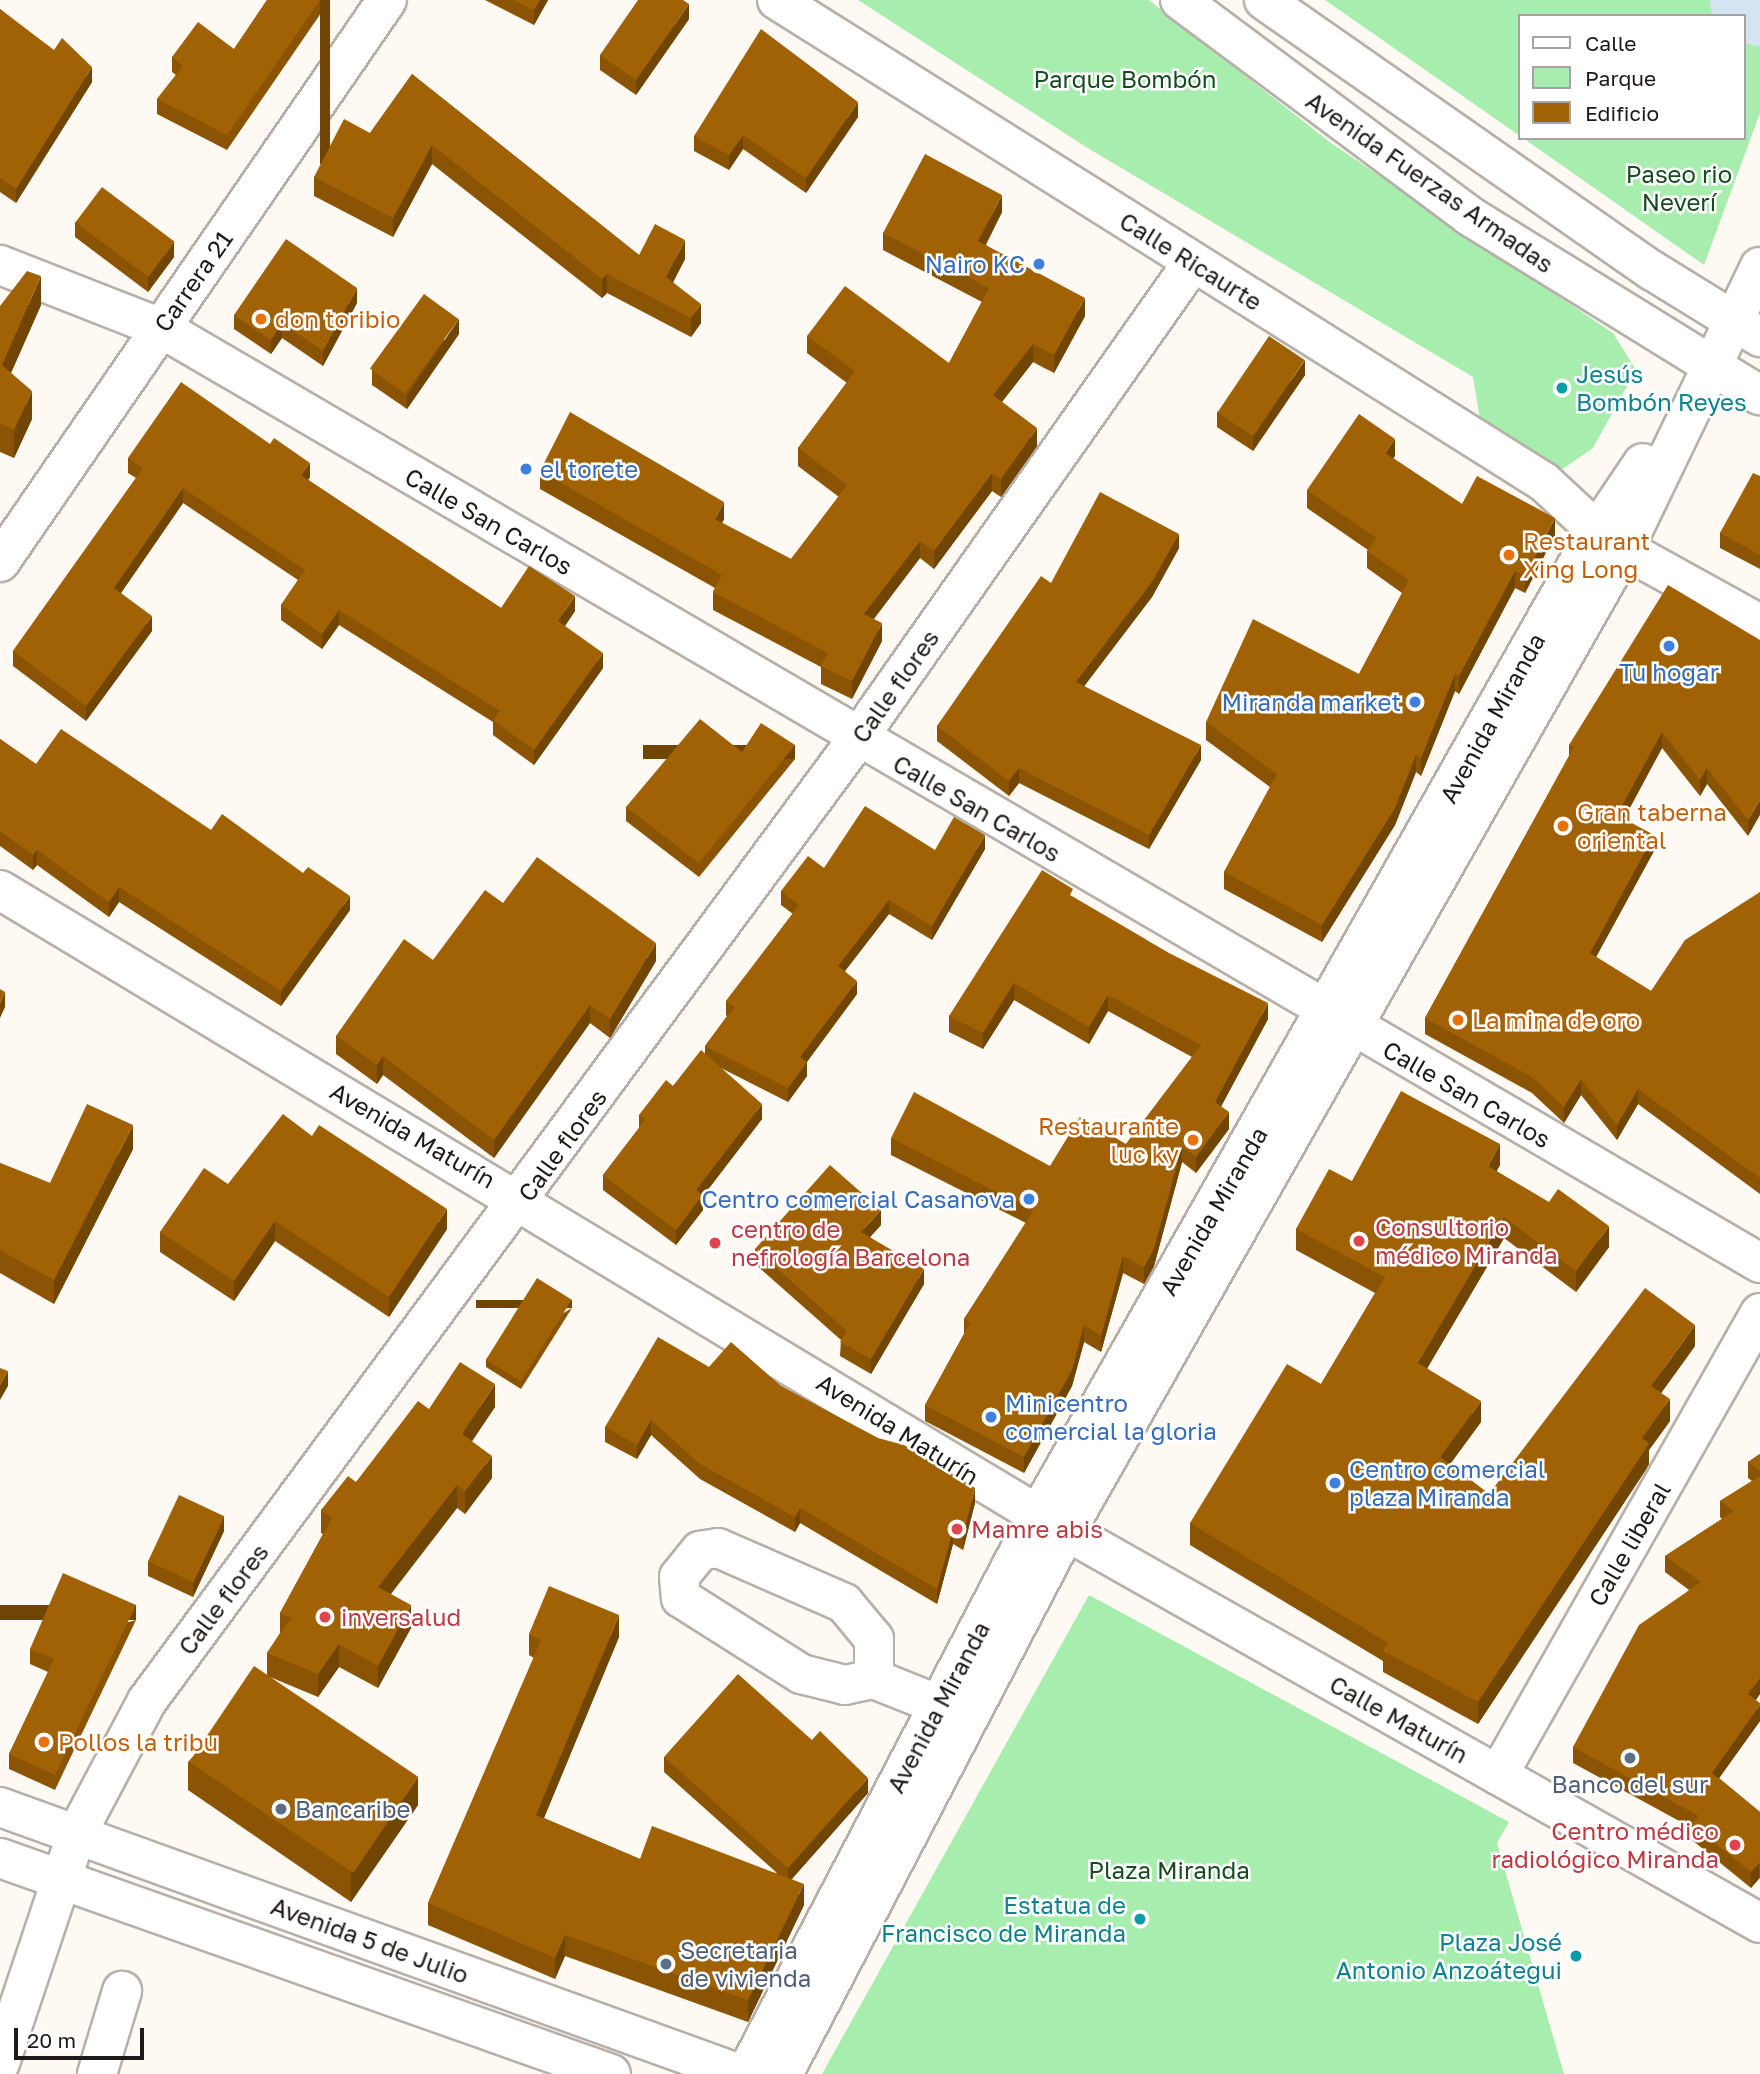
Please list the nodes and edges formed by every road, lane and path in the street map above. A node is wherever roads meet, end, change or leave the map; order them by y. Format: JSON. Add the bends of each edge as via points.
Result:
{"nodes":[{"id":1,"x":387,"y":0,"type":"edge"},
{"id":2,"x":777,"y":0,"type":"edge"},
{"id":3,"x":1180,"y":0,"type":"edge"},
{"id":4,"x":1264,"y":0,"type":"edge"},
{"id":5,"x":1193,"y":262,"type":"junction"},
{"id":6,"x":0,"y":265,"type":"edge"},
{"id":7,"x":1760,"y":267,"type":"edge"},
{"id":8,"x":161,"y":328,"type":"junction"},
{"id":9,"x":1746,"y":329,"type":"edge"},
{"id":10,"x":1709,"y":365,"type":"junction"},
{"id":11,"x":1760,"y":395,"type":"edge"},
{"id":12,"x":1610,"y":540,"type":"junction"},
{"id":13,"x":0,"y":562,"type":"edge"},
{"id":14,"x":1760,"y":624,"type":"edge"},
{"id":15,"x":858,"y":738,"type":"junction"},
{"id":16,"x":0,"y":890,"type":"edge"},
{"id":17,"x":1341,"y":1021,"type":"junction"},
{"id":18,"x":522,"y":1199,"type":"junction"},
{"id":19,"x":1760,"y":1263,"type":"edge"},
{"id":20,"x":1760,"y":1313,"type":"edge"},
{"id":21,"x":1052,"y":1523,"type":"junction"},
{"id":22,"x":874,"y":1679,"type":"junction"},
{"id":23,"x":939,"y":1705,"type":"junction"},
{"id":24,"x":1498,"y":1775,"type":"junction"},
{"id":25,"x":0,"y":1807,"type":"edge"},
{"id":26,"x":77,"y":1833,"type":"junction"},
{"id":27,"x":0,"y":1858,"type":"edge"},
{"id":28,"x":63,"y":1878,"type":"junction"},
{"id":29,"x":1760,"y":1923,"type":"edge"},
{"id":30,"x":122,"y":1991,"type":"dead end"},
{"id":31,"x":0,"y":2063,"type":"edge"},
{"id":32,"x":97,"y":2074,"type":"edge"},
{"id":33,"x":611,"y":2074,"type":"edge"},
{"id":34,"x":740,"y":2074,"type":"edge"},
{"id":35,"x":746,"y":2074,"type":"edge"},
{"id":36,"x":783,"y":2074,"type":"edge"}],
"edges":[{"from":1,"to":8,"type":"street","name":"Carrera 21"},
{"from":2,"to":5,"type":"street","name":"Calle Ricaurte"},
{"from":3,"to":10,"type":"street","name":"Avenida Fuerzas Armadas","via":[[1468,215]]},
{"from":4,"to":9,"type":"street"},
{"from":5,"to":12,"type":"street","name":"Calle Ricaurte","via":[[1544,482]]},
{"from":5,"to":15,"type":"street","name":"Calle flores"},
{"from":6,"to":8,"type":"street"},
{"from":7,"to":9,"type":"street","name":"Avenida Miranda"},
{"from":8,"to":13,"type":"street","name":"Carrera 21"},
{"from":8,"to":15,"type":"street","name":"Calle San Carlos"},
{"from":9,"to":10,"type":"street","name":"Avenida Miranda"},
{"from":10,"to":11,"type":"street","name":"Avenida Fuerzas Armadas"},
{"from":10,"to":12,"type":"street","name":"Avenida Miranda"},
{"from":12,"to":14,"type":"street","name":"Calle Ricaurte"},
{"from":12,"to":17,"type":"street","name":"Avenida Miranda"},
{"from":15,"to":17,"type":"street","name":"Calle San Carlos"},
{"from":15,"to":18,"type":"street","name":"Calle flores"},
{"from":16,"to":18,"type":"street","name":"Avenida Maturín"},
{"from":17,"to":19,"type":"street","name":"Calle San Carlos"},
{"from":17,"to":21,"type":"street","name":"Avenida Miranda"},
{"from":18,"to":21,"type":"street","name":"Avenida Maturín"},
{"from":18,"to":26,"type":"street","name":"Calle flores","via":[[147,1701]]},
{"from":20,"to":24,"type":"street","name":"Calle liberal"},
{"from":21,"to":23,"type":"street","name":"Avenida Miranda"},
{"from":21,"to":24,"type":"street","name":"Calle Maturín"},
{"from":21,"to":36,"type":"street","name":"Avenida Miranda"},
{"from":22,"to":22,"type":"street","via":[[845,1685],[801,1674],[681,1598],[679,1577],[700,1551],[718,1548],[844,1603],[874,1639]]},
{"from":22,"to":23,"type":"street"},
{"from":23,"to":35,"type":"street","name":"Avenida Miranda"},
{"from":24,"to":29,"type":"street","name":"Calle Maturín"},
{"from":25,"to":26,"type":"street","name":"Avenida 5 de Julio"},
{"from":26,"to":28,"type":"street","name":"Calle flores"},
{"from":26,"to":34,"type":"street","name":"Avenida 5 de Julio"},
{"from":27,"to":28,"type":"street","name":"Avenida 5 de Julio"},
{"from":28,"to":31,"type":"street","name":"Calle flores"},
{"from":28,"to":33,"type":"street","name":"Avenida 5 de Julio"},
{"from":30,"to":32,"type":"street"}]}
